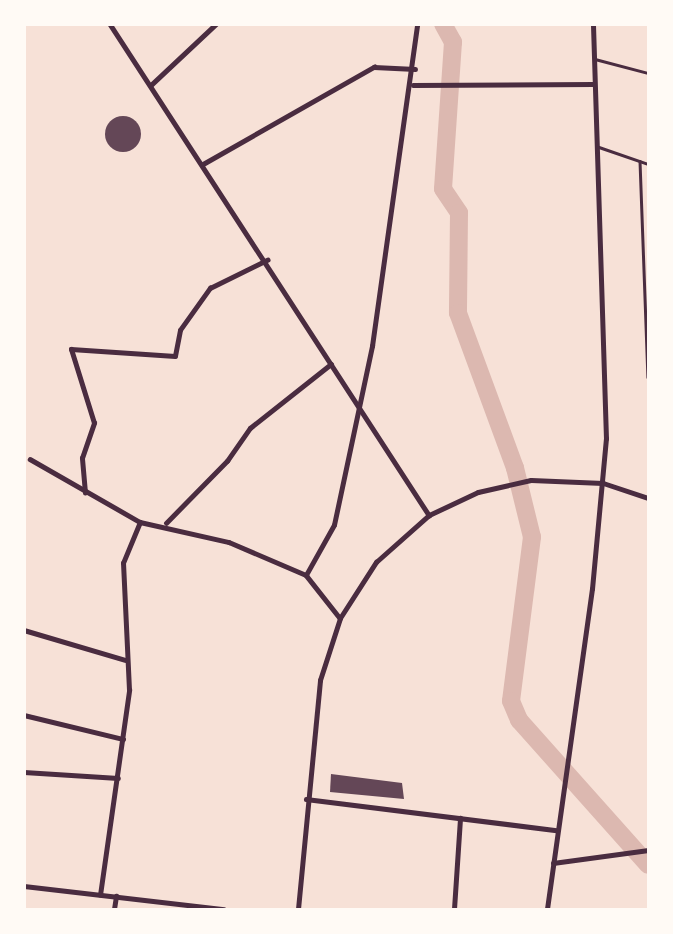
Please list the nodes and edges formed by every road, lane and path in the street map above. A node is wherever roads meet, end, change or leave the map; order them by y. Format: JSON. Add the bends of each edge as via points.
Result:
{"nodes":[{"id":1,"x":110,"y":24,"type":"edge"},
{"id":2,"x":216,"y":24,"type":"edge"},
{"id":3,"x":417,"y":24,"type":"edge"},
{"id":4,"x":593,"y":24,"type":"edge"},
{"id":5,"x":594,"y":59,"type":"junction"},
{"id":6,"x":415,"y":69,"type":"junction"},
{"id":7,"x":649,"y":73,"type":"edge"},
{"id":8,"x":593,"y":84,"type":"junction"},
{"id":9,"x":151,"y":85,"type":"junction"},
{"id":10,"x":413,"y":85,"type":"junction"},
{"id":11,"x":597,"y":146,"type":"junction"},
{"id":12,"x":640,"y":161,"type":"junction"},
{"id":13,"x":203,"y":164,"type":"junction"},
{"id":14,"x":649,"y":164,"type":"edge"},
{"id":15,"x":267,"y":260,"type":"junction"},
{"id":16,"x":331,"y":364,"type":"junction"},
{"id":17,"x":649,"y":377,"type":"edge"},
{"id":18,"x":359,"y":409,"type":"junction"},
{"id":19,"x":30,"y":459,"type":"dead end"},
{"id":20,"x":603,"y":483,"type":"junction"},
{"id":21,"x":85,"y":493,"type":"junction"},
{"id":22,"x":649,"y":498,"type":"edge"},
{"id":23,"x":429,"y":516,"type":"junction"},
{"id":24,"x":140,"y":523,"type":"junction"},
{"id":25,"x":165,"y":524,"type":"junction"},
{"id":26,"x":306,"y":575,"type":"junction"},
{"id":27,"x":340,"y":618,"type":"junction"},
{"id":28,"x":24,"y":630,"type":"edge"},
{"id":29,"x":125,"y":660,"type":"junction"},
{"id":30,"x":24,"y":715,"type":"edge"},
{"id":31,"x":123,"y":739,"type":"junction"},
{"id":32,"x":24,"y":772,"type":"edge"},
{"id":33,"x":118,"y":778,"type":"junction"},
{"id":34,"x":306,"y":799,"type":"junction"},
{"id":35,"x":460,"y":818,"type":"junction"},
{"id":36,"x":556,"y":830,"type":"junction"},
{"id":37,"x":649,"y":850,"type":"edge"},
{"id":38,"x":553,"y":863,"type":"junction"},
{"id":39,"x":24,"y":886,"type":"edge"},
{"id":40,"x":100,"y":895,"type":"junction"},
{"id":41,"x":116,"y":896,"type":"junction"},
{"id":42,"x":114,"y":909,"type":"edge"},
{"id":43,"x":224,"y":909,"type":"edge"},
{"id":44,"x":298,"y":909,"type":"edge"},
{"id":45,"x":454,"y":909,"type":"edge"},
{"id":46,"x":547,"y":909,"type":"edge"}],
"edges":[{"from":1,"to":9,"type":"street"},
{"from":2,"to":9,"type":"street"},
{"from":3,"to":6,"type":"street"},
{"from":4,"to":5,"type":"street"},
{"from":5,"to":7,"type":"lane"},
{"from":5,"to":8,"type":"street"},
{"from":6,"to":10,"type":"street"},
{"from":6,"to":13,"type":"street","via":[[374,67]]},
{"from":8,"to":10,"type":"street"},
{"from":8,"to":11,"type":"street"},
{"from":9,"to":13,"type":"street"},
{"from":10,"to":18,"type":"street"},
{"from":11,"to":12,"type":"lane"},
{"from":11,"to":20,"type":"street","via":[[607,355]]},
{"from":12,"to":14,"type":"lane"},
{"from":12,"to":17,"type":"lane"},
{"from":13,"to":15,"type":"street"},
{"from":15,"to":16,"type":"street"},
{"from":15,"to":21,"type":"street","via":[[210,288],[180,330],[175,356],[71,349],[94,423],[82,458]]},
{"from":16,"to":18,"type":"street"},
{"from":16,"to":25,"type":"street","via":[[250,428],[227,461]]},
{"from":18,"to":23,"type":"street"},
{"from":18,"to":26,"type":"street","via":[[334,525]]},
{"from":19,"to":21,"type":"street"},
{"from":20,"to":22,"type":"street"},
{"from":20,"to":23,"type":"street","via":[[531,480],[482,491]]},
{"from":20,"to":36,"type":"street"},
{"from":21,"to":24,"type":"street"},
{"from":23,"to":27,"type":"street","via":[[376,562]]},
{"from":24,"to":25,"type":"street"},
{"from":24,"to":29,"type":"street","via":[[122,562]]},
{"from":25,"to":26,"type":"street","via":[[229,542]]},
{"from":26,"to":27,"type":"street"},
{"from":27,"to":34,"type":"street","via":[[320,680]]},
{"from":28,"to":29,"type":"street"},
{"from":29,"to":31,"type":"street"},
{"from":30,"to":31,"type":"street"},
{"from":31,"to":33,"type":"street"},
{"from":32,"to":33,"type":"street"},
{"from":33,"to":40,"type":"street"},
{"from":34,"to":35,"type":"street"},
{"from":34,"to":44,"type":"street"},
{"from":35,"to":36,"type":"street"},
{"from":35,"to":45,"type":"street"},
{"from":36,"to":38,"type":"street"},
{"from":37,"to":38,"type":"street"},
{"from":38,"to":46,"type":"street"},
{"from":39,"to":40,"type":"street"},
{"from":40,"to":41,"type":"street"},
{"from":41,"to":42,"type":"street"},
{"from":41,"to":43,"type":"street"}]}
